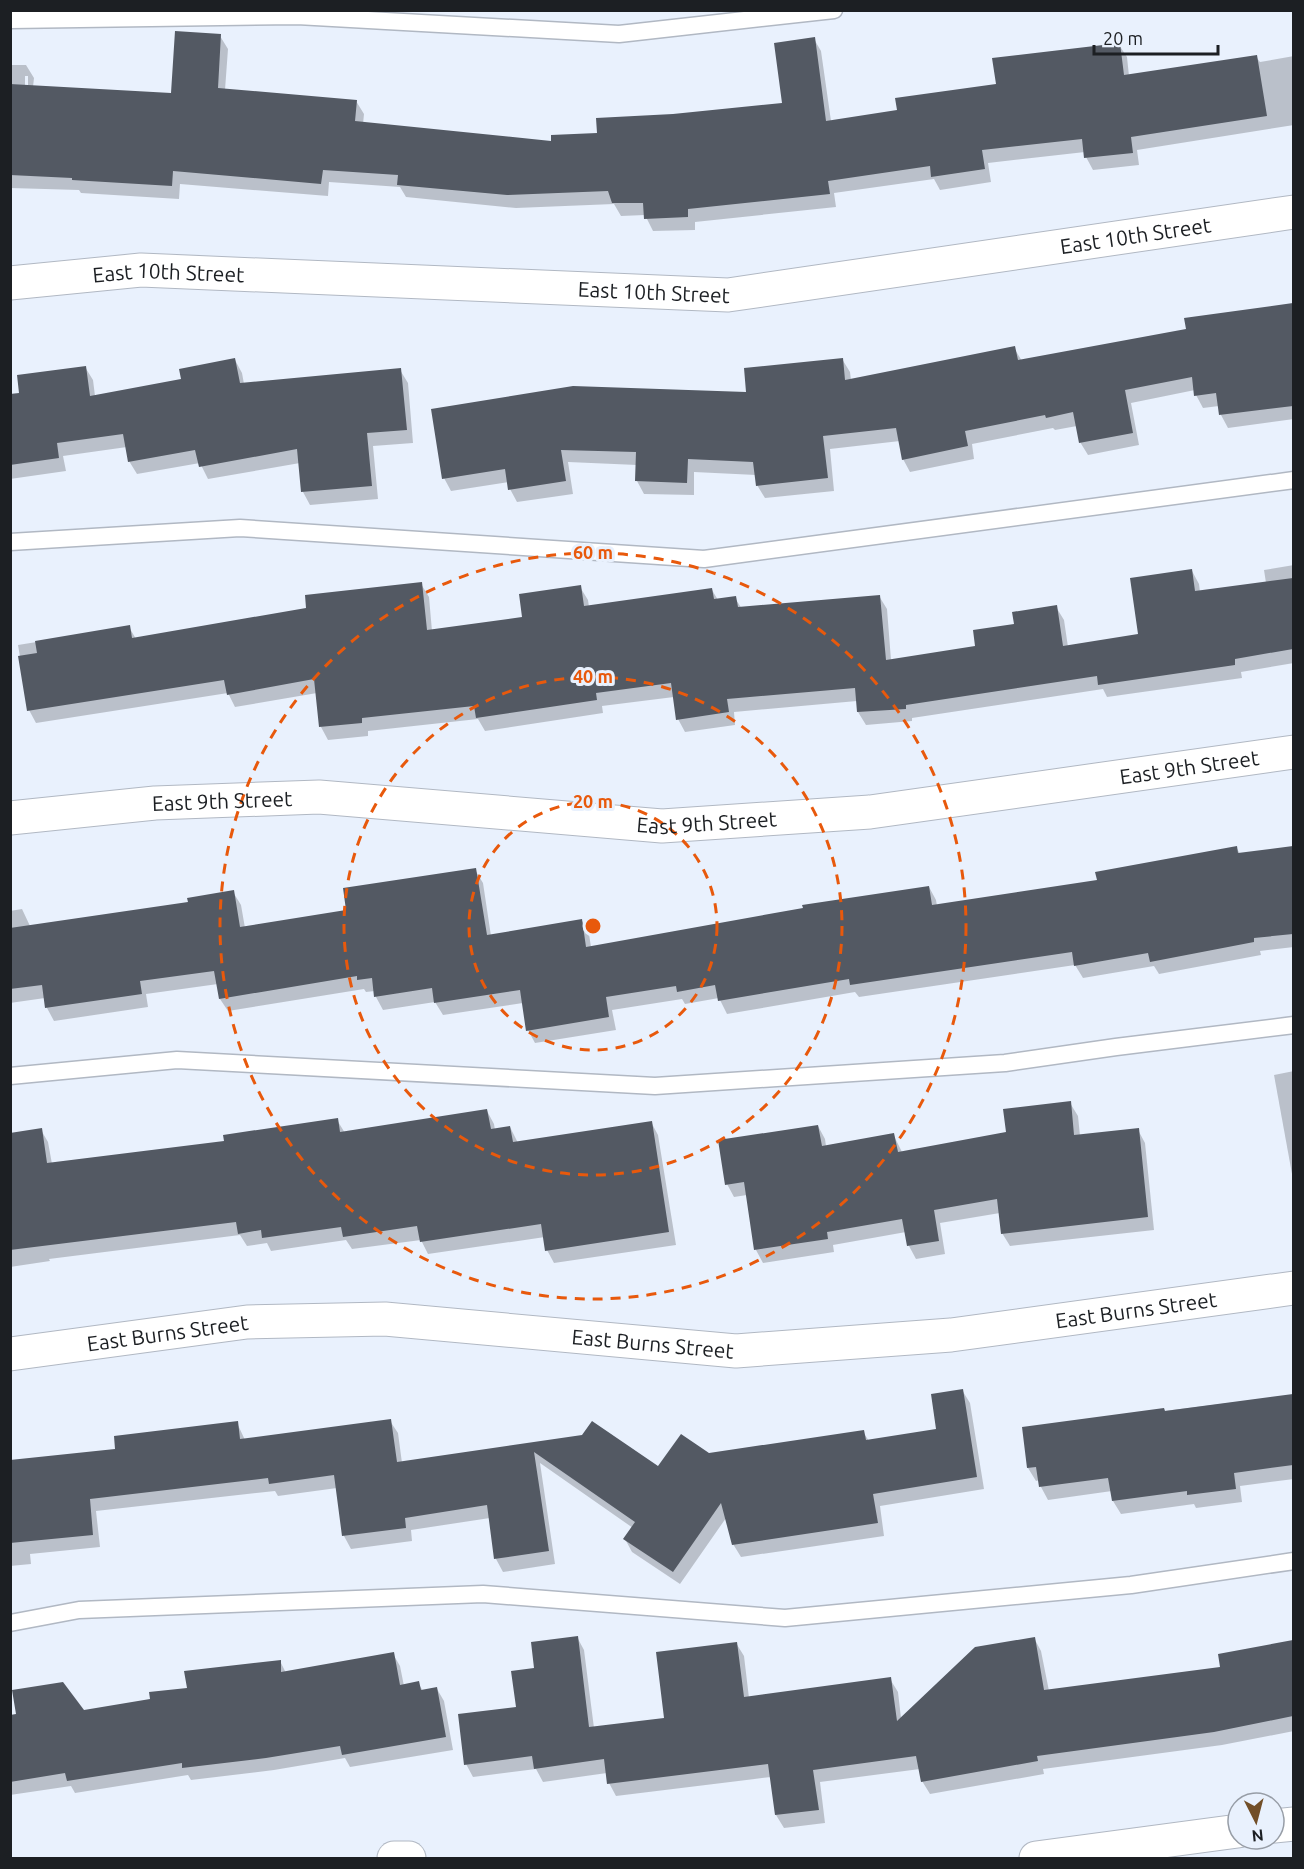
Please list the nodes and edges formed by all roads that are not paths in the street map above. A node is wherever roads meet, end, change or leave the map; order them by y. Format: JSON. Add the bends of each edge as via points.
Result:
{"nodes":[{"id":1,"x":834,"y":10,"type":"edge"},
{"id":2,"x":10,"y":20,"type":"edge"},
{"id":3,"x":1293,"y":212,"type":"edge"},
{"id":4,"x":10,"y":283,"type":"edge"},
{"id":5,"x":1293,"y":480,"type":"edge"},
{"id":6,"x":10,"y":542,"type":"edge"},
{"id":7,"x":1293,"y":752,"type":"edge"},
{"id":8,"x":10,"y":818,"type":"edge"},
{"id":9,"x":1293,"y":1025,"type":"edge"},
{"id":10,"x":10,"y":1076,"type":"edge"},
{"id":11,"x":1293,"y":1288,"type":"edge"},
{"id":12,"x":10,"y":1354,"type":"edge"},
{"id":13,"x":1293,"y":1560,"type":"edge"},
{"id":14,"x":10,"y":1623,"type":"edge"},
{"id":15,"x":1226,"y":1833,"type":"edge"},
{"id":16,"x":394,"y":1858,"type":"edge"},
{"id":17,"x":409,"y":1858,"type":"edge"},
{"id":18,"x":1036,"y":1858,"type":"edge"}],
"edges":[{"from":1,"to":2,"type":"lane","via":[[619,34],[297,16]]},
{"from":3,"to":4,"type":"street","name":"East 10th Street","via":[[728,295],[141,270]]},
{"from":5,"to":6,"type":"lane","via":[[704,559],[240,528]]},
{"from":7,"to":8,"type":"street","name":"East 9th Street","via":[[870,812],[662,826],[319,797],[155,803]]},
{"from":9,"to":10,"type":"lane","via":[[1005,1063],[655,1086],[177,1060]]},
{"from":11,"to":12,"type":"street","name":"East Burns Street","via":[[951,1335],[736,1351],[385,1319],[247,1323]]},
{"from":13,"to":14,"type":"lane","via":[[1131,1585],[785,1618],[483,1594],[79,1610]]},
{"from":15,"to":18,"type":"street"},
{"from":16,"to":17,"type":"street"}]}
